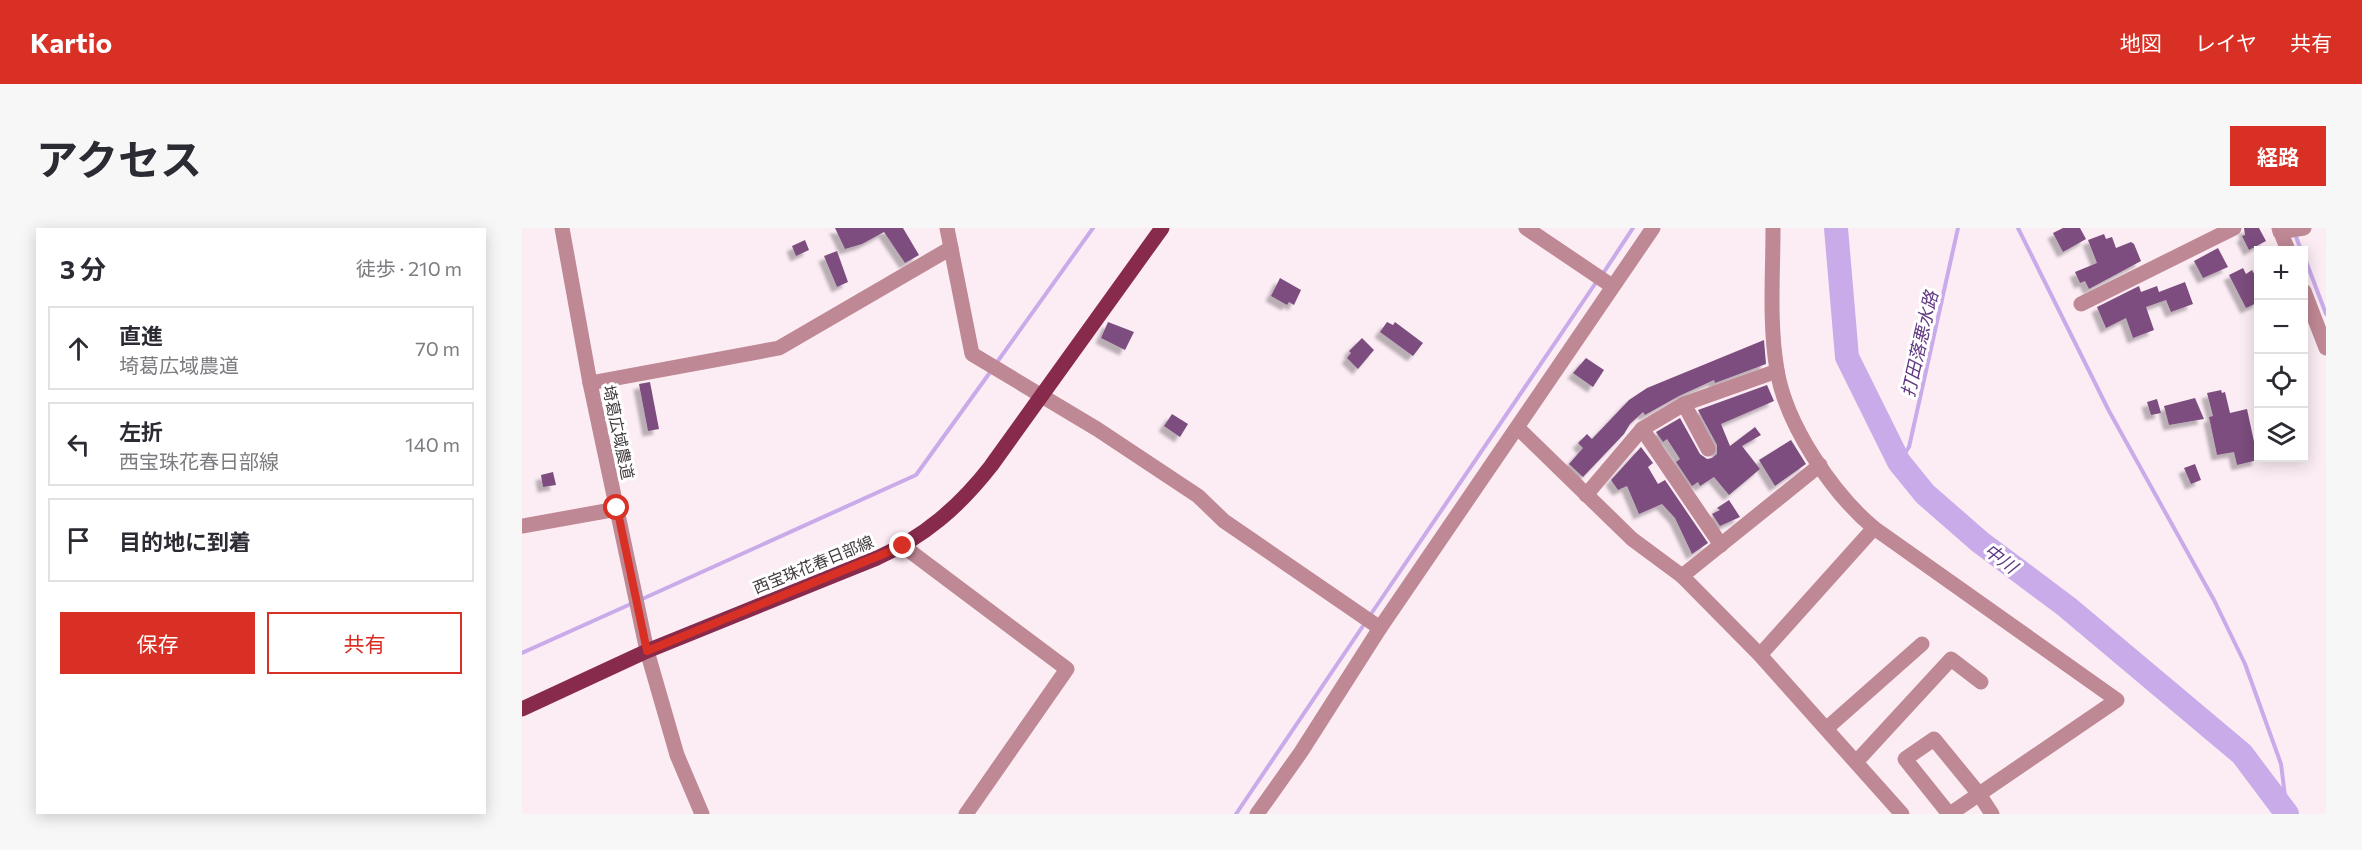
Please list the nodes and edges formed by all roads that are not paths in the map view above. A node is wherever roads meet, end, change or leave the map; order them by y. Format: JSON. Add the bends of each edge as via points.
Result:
{"nodes":[{"id":1,"x":562,"y":228,"type":"edge"},
{"id":2,"x":947,"y":228,"type":"edge"},
{"id":3,"x":1162,"y":228,"type":"edge"},
{"id":4,"x":1526,"y":228,"type":"edge"},
{"id":5,"x":1653,"y":228,"type":"edge"},
{"id":6,"x":1773,"y":228,"type":"edge"},
{"id":7,"x":2234,"y":228,"type":"edge"},
{"id":8,"x":2304,"y":228,"type":"edge"},
{"id":9,"x":2280,"y":230,"type":"edge"},
{"id":10,"x":2286,"y":246,"type":"edge"},
{"id":11,"x":951,"y":248,"type":"junction"},
{"id":12,"x":1612,"y":286,"type":"junction"},
{"id":13,"x":2307,"y":300,"type":"edge"},
{"id":14,"x":2081,"y":304,"type":"dead end"},
{"id":15,"x":2326,"y":348,"type":"edge"},
{"id":16,"x":1777,"y":371,"type":"junction"},
{"id":17,"x":590,"y":383,"type":"junction"},
{"id":18,"x":1042,"y":396,"type":"junction"},
{"id":19,"x":1684,"y":404,"type":"junction"},
{"id":20,"x":1519,"y":429,"type":"junction"},
{"id":21,"x":1642,"y":429,"type":"junction"},
{"id":22,"x":1708,"y":448,"type":"dead end"},
{"id":23,"x":1820,"y":465,"type":"junction"},
{"id":24,"x":1586,"y":495,"type":"junction"},
{"id":25,"x":617,"y":508,"type":"junction"},
{"id":26,"x":522,"y":526,"type":"edge"},
{"id":27,"x":1874,"y":528,"type":"junction"},
{"id":28,"x":1720,"y":545,"type":"junction"},
{"id":29,"x":903,"y":546,"type":"junction"},
{"id":30,"x":1682,"y":576,"type":"junction"},
{"id":31,"x":1380,"y":628,"type":"junction"},
{"id":32,"x":1922,"y":644,"type":"dead end"},
{"id":33,"x":647,"y":651,"type":"junction"},
{"id":34,"x":1761,"y":655,"type":"junction"},
{"id":35,"x":1981,"y":682,"type":"dead end"},
{"id":36,"x":522,"y":710,"type":"edge"},
{"id":37,"x":1827,"y":728,"type":"junction"},
{"id":38,"x":1857,"y":761,"type":"junction"},
{"id":39,"x":1979,"y":794,"type":"junction"},
{"id":40,"x":702,"y":814,"type":"edge"},
{"id":41,"x":966,"y":814,"type":"edge"},
{"id":42,"x":1257,"y":814,"type":"edge"},
{"id":43,"x":1902,"y":814,"type":"edge"},
{"id":44,"x":1950,"y":814,"type":"edge"},
{"id":45,"x":1992,"y":814,"type":"edge"}],
"edges":[{"from":1,"to":17,"type":"street","name":"埼葛広域農道"},
{"from":2,"to":11,"type":"street"},
{"from":3,"to":18,"type":"main road","name":"西宝珠花春日部線"},
{"from":4,"to":12,"type":"street"},
{"from":5,"to":12,"type":"street"},
{"from":6,"to":16,"type":"street"},
{"from":7,"to":14,"type":"street"},
{"from":8,"to":9,"type":"street"},
{"from":9,"to":10,"type":"street"},
{"from":11,"to":17,"type":"street","via":[[779,348]]},
{"from":11,"to":18,"type":"street","via":[[972,354]]},
{"from":12,"to":20,"type":"street"},
{"from":13,"to":15,"type":"street"},
{"from":16,"to":19,"type":"street"},
{"from":16,"to":23,"type":"street","via":[[1785,401]]},
{"from":17,"to":25,"type":"street","name":"埼葛広域農道"},
{"from":18,"to":29,"type":"main road","name":"西宝珠花春日部線","via":[[970,493],[941,521]]},
{"from":18,"to":31,"type":"street","via":[[1198,496],[1224,521]]},
{"from":19,"to":21,"type":"street"},
{"from":19,"to":22,"type":"street"},
{"from":20,"to":24,"type":"street"},
{"from":20,"to":31,"type":"street"},
{"from":21,"to":24,"type":"street"},
{"from":21,"to":28,"type":"street"},
{"from":23,"to":27,"type":"street","via":[[1854,511]]},
{"from":23,"to":28,"type":"street"},
{"from":24,"to":30,"type":"street","via":[[1632,539]]},
{"from":25,"to":26,"type":"street"},
{"from":25,"to":33,"type":"street","name":"埼葛広域農道"},
{"from":27,"to":34,"type":"street"},
{"from":27,"to":39,"type":"street","via":[[2117,700]]},
{"from":28,"to":30,"type":"street"},
{"from":29,"to":33,"type":"main road","name":"西宝珠花春日部線"},
{"from":29,"to":41,"type":"street","via":[[1067,669]]},
{"from":30,"to":34,"type":"street"},
{"from":31,"to":42,"type":"street"},
{"from":32,"to":37,"type":"street"},
{"from":33,"to":36,"type":"main road","name":"西宝珠花春日部線"},
{"from":33,"to":40,"type":"street","name":"埼葛広域農道","via":[[677,755]]},
{"from":34,"to":37,"type":"street"},
{"from":35,"to":38,"type":"street","via":[[1951,659]]},
{"from":37,"to":38,"type":"street"},
{"from":38,"to":43,"type":"street"},
{"from":39,"to":44,"type":"street"},
{"from":39,"to":44,"type":"street","via":[[1934,739],[1905,759]]},
{"from":39,"to":45,"type":"street"}]}
